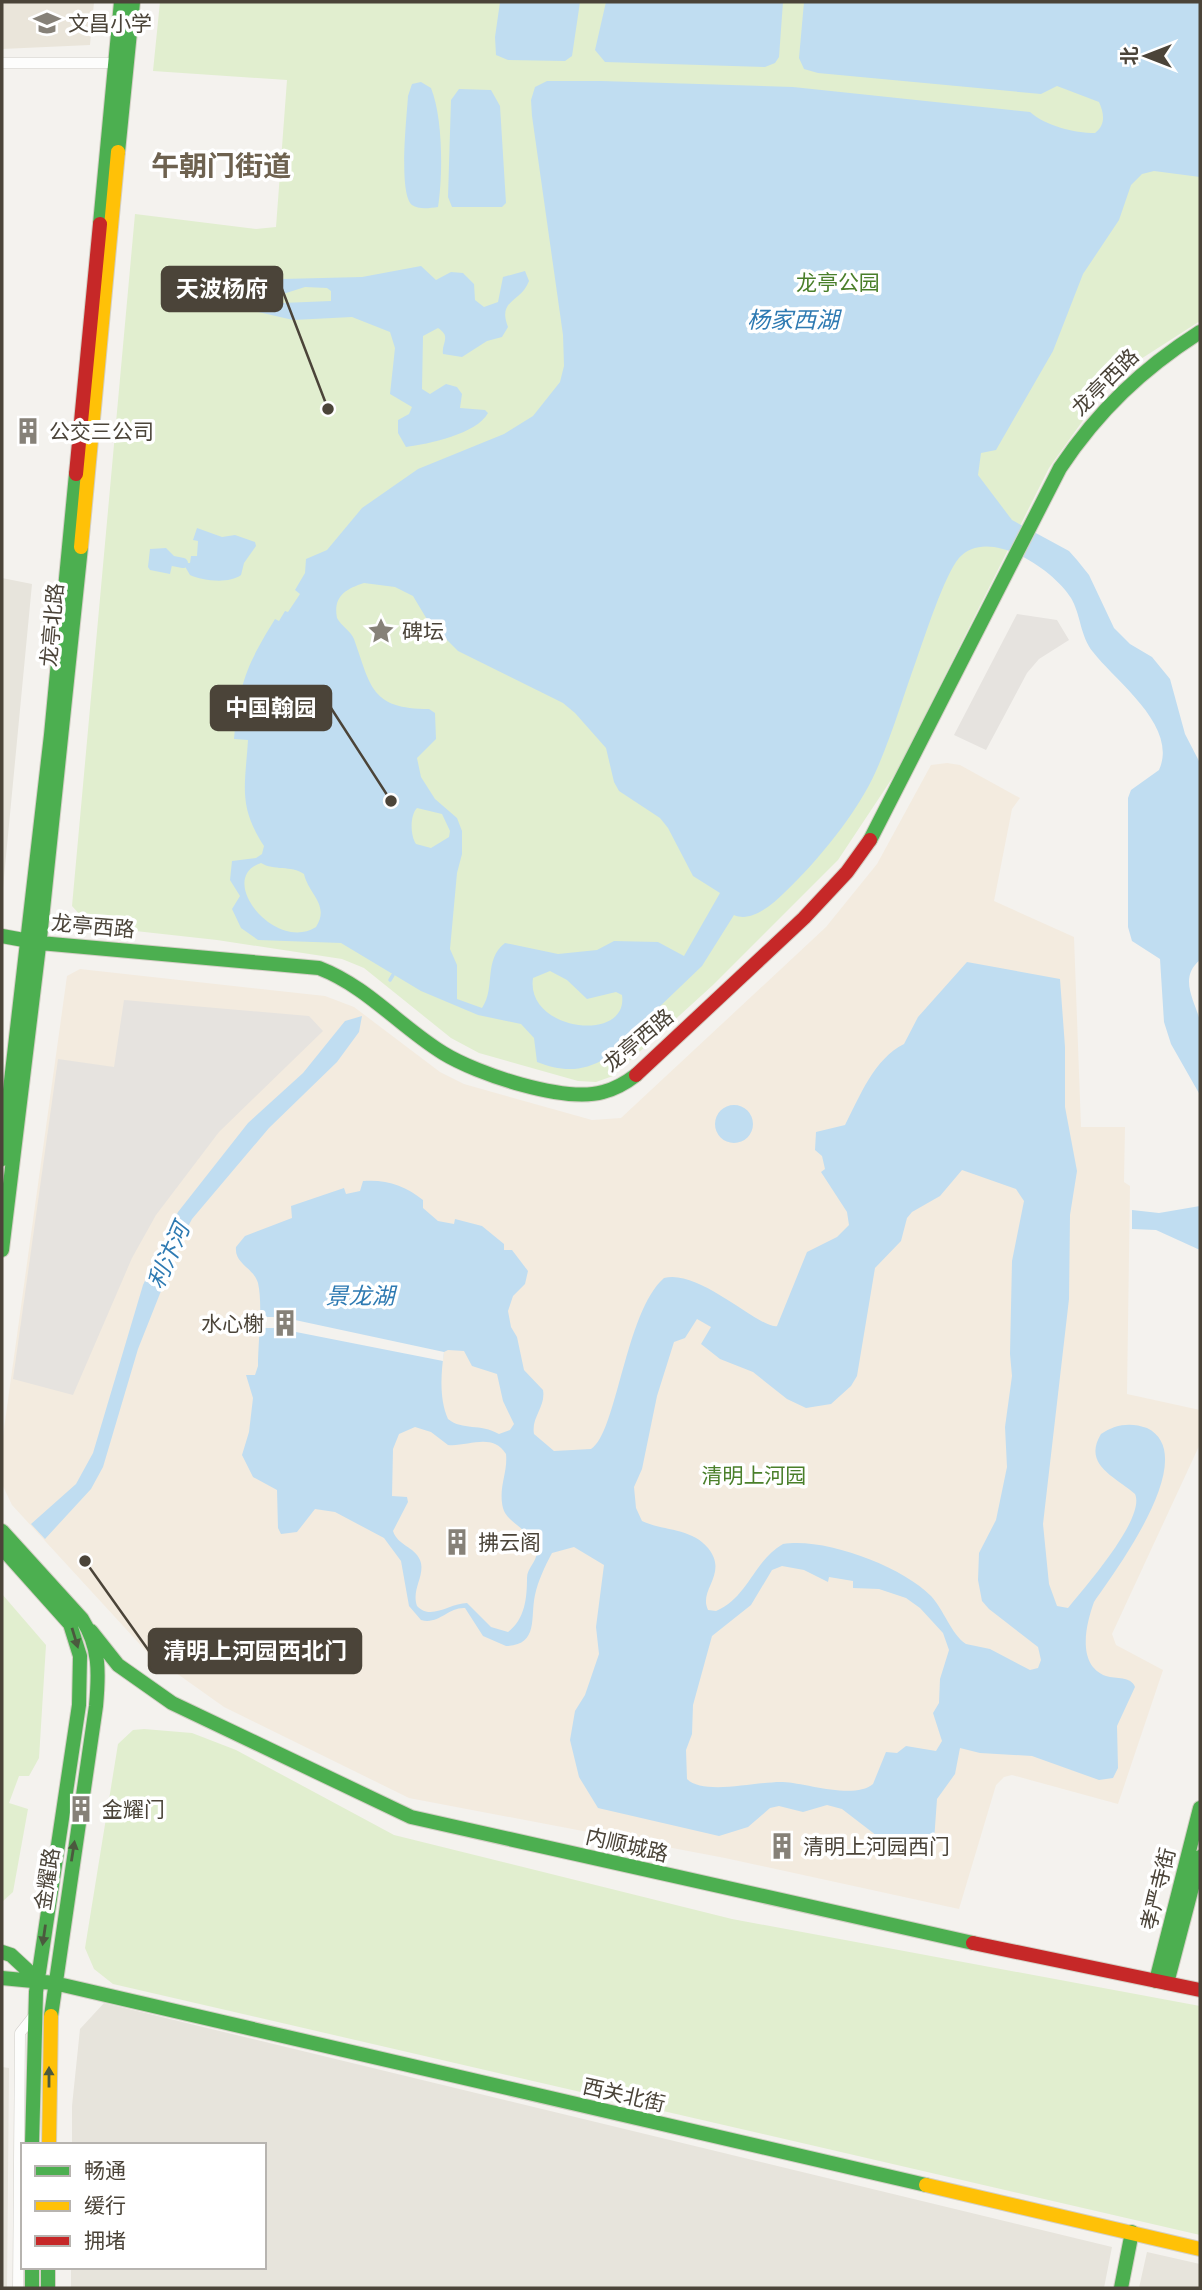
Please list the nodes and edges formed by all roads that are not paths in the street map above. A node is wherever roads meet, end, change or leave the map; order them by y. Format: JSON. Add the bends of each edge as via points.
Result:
{"nodes":[{"id":1,"x":121,"y":2,"type":"edge"},
{"id":2,"x":133,"y":2,"type":"edge"},
{"id":3,"x":2,"y":63,"type":"edge"},
{"id":4,"x":115,"y":63,"type":"junction"},
{"id":5,"x":1200,"y":332,"type":"edge"},
{"id":6,"x":2,"y":936,"type":"edge"},
{"id":7,"x":34,"y":942,"type":"junction"},
{"id":8,"x":2,"y":1160,"type":"edge"},
{"id":9,"x":2,"y":1250,"type":"edge"},
{"id":10,"x":2,"y":1531,"type":"edge"},
{"id":11,"x":2,"y":1548,"type":"edge"},
{"id":12,"x":91,"y":1631,"type":"junction"},
{"id":13,"x":1200,"y":1808,"type":"edge"},
{"id":14,"x":1200,"y":1857,"type":"edge"},
{"id":15,"x":2,"y":1952,"type":"edge"},
{"id":16,"x":2,"y":1978,"type":"edge"},
{"id":17,"x":38,"y":1980,"type":"junction"},
{"id":18,"x":1162,"y":1982,"type":"junction"},
{"id":19,"x":54,"y":1983,"type":"junction"},
{"id":20,"x":1200,"y":1990,"type":"edge"},
{"id":21,"x":35,"y":2014,"type":"junction"},
{"id":22,"x":33,"y":2143,"type":"edge"},
{"id":23,"x":49,"y":2143,"type":"edge"},
{"id":24,"x":1132,"y":2232,"type":"junction"},
{"id":25,"x":1200,"y":2249,"type":"edge"},
{"id":26,"x":32,"y":2269,"type":"edge"},
{"id":27,"x":48,"y":2269,"type":"edge"},
{"id":28,"x":18,"y":2288,"type":"edge"},
{"id":29,"x":32,"y":2288,"type":"edge"},
{"id":30,"x":48,"y":2288,"type":"edge"},
{"id":31,"x":1121,"y":2288,"type":"edge"}],
"edges":[{"from":1,"to":4,"type":"street","name":"龙亭北路"},
{"from":2,"to":7,"type":"street","name":"龙亭北路"},
{"from":3,"to":4,"type":"street"},
{"from":4,"to":7,"type":"street","name":"龙亭北路"},
{"from":5,"to":7,"type":"street","name":"龙亭西路","via":[[1134,376],[1094,417],[1060,468],[863,851],[832,887],[642,1069],[608,1091],[562,1093],[465,1064],[430,1045],[352,981],[319,968]]},
{"from":6,"to":7,"type":"street","name":"龙亭西路"},
{"from":7,"to":8,"type":"street","name":"龙亭北路"},
{"from":7,"to":9,"type":"street","name":"龙亭北路"},
{"from":10,"to":12,"type":"street","name":"金耀路"},
{"from":11,"to":17,"type":"street","name":"金耀路","one_way":true,"via":[[70,1624],[80,1656],[79,1705]]},
{"from":12,"to":18,"type":"street","name":"内顺城路","via":[[118,1665],[172,1703],[411,1817],[836,1914]]},
{"from":19,"to":12,"type":"street","name":"金耀路","one_way":true,"via":[[96,1706],[99,1671]]},
{"from":13,"to":18,"type":"street","name":"孝严寺街"},
{"from":14,"to":18,"type":"street","name":"孝严寺街"},
{"from":15,"to":17,"type":"street"},
{"from":16,"to":17,"type":"street","name":"西关北街"},
{"from":17,"to":19,"type":"street","name":"西关北街"},
{"from":17,"to":21,"type":"street","name":"金耀路"},
{"from":18,"to":20,"type":"street","name":"内顺城路"},
{"from":23,"to":19,"type":"street","name":"金耀路","one_way":true},
{"from":19,"to":24,"type":"street","name":"西关北街"},
{"from":21,"to":22,"type":"street","name":"金耀路"},
{"from":21,"to":28,"type":"street","via":[[20,2032]]},
{"from":24,"to":25,"type":"street","name":"西关北街"},
{"from":24,"to":31,"type":"street"},
{"from":26,"to":29,"type":"street"},
{"from":27,"to":30,"type":"street"}]}
